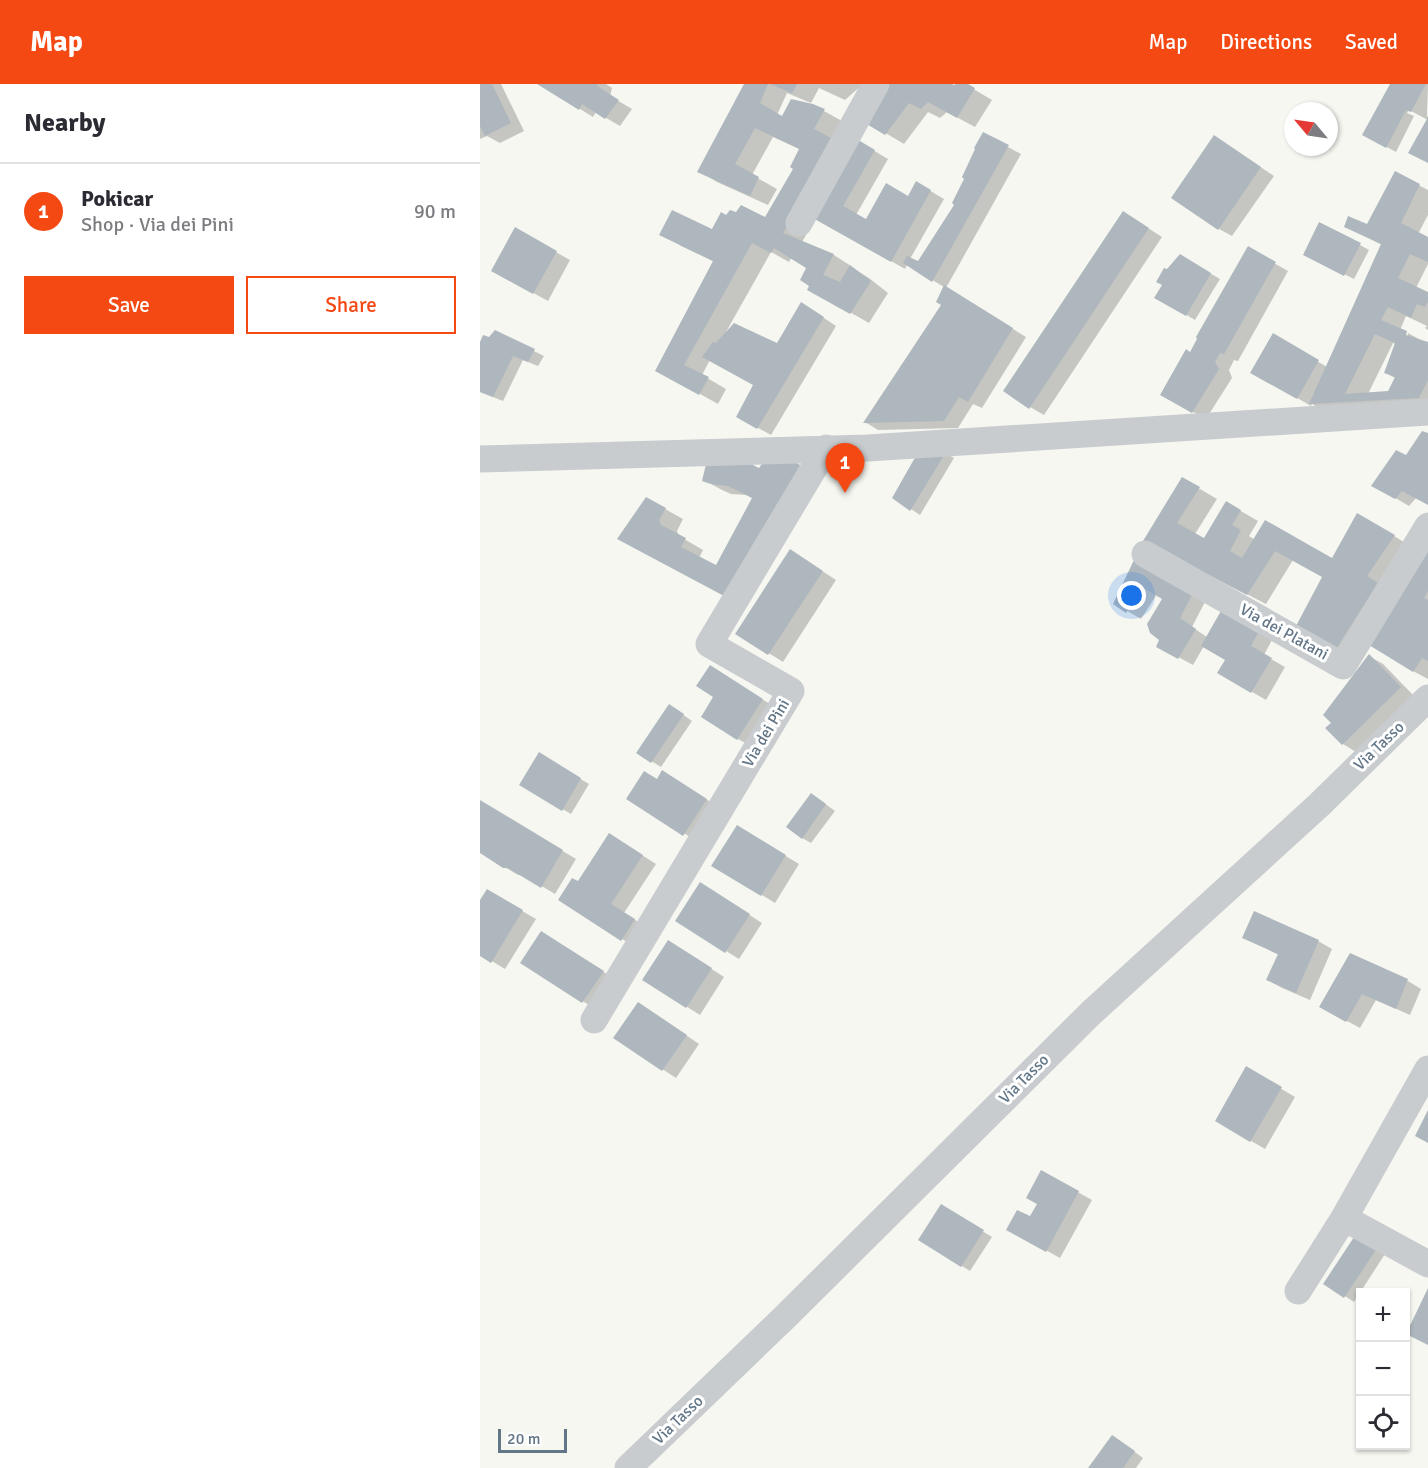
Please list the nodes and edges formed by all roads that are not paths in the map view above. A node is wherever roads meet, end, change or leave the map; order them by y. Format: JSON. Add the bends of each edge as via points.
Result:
{"nodes":[{"id":1,"x":876,"y":84,"type":"edge"},
{"id":2,"x":799,"y":223,"type":"dead end"},
{"id":3,"x":1424,"y":406,"type":"edge"},
{"id":4,"x":826,"y":448,"type":"junction"},
{"id":5,"x":480,"y":459,"type":"edge"},
{"id":6,"x":1428,"y":526,"type":"edge"},
{"id":7,"x":1145,"y":554,"type":"dead end"},
{"id":8,"x":1428,"y":698,"type":"edge"},
{"id":9,"x":594,"y":1020,"type":"dead end"},
{"id":10,"x":1428,"y":1069,"type":"edge"},
{"id":11,"x":1344,"y":1218,"type":"junction"},
{"id":12,"x":1428,"y":1264,"type":"edge"},
{"id":13,"x":1298,"y":1291,"type":"dead end"},
{"id":14,"x":628,"y":1468,"type":"edge"}],
"edges":[{"from":1,"to":2,"type":"street"},
{"from":3,"to":4,"type":"street"},
{"from":4,"to":5,"type":"street"},
{"from":4,"to":9,"type":"street","name":"Via dei Pini","via":[[709,644],[791,691]]},
{"from":6,"to":7,"type":"street","name":"Via dei Platani","via":[[1343,666]]},
{"from":8,"to":14,"type":"street","name":"Via Tasso","via":[[1319,805],[1091,1013]]},
{"from":10,"to":11,"type":"street"},
{"from":11,"to":12,"type":"street"},
{"from":11,"to":13,"type":"street"}]}
